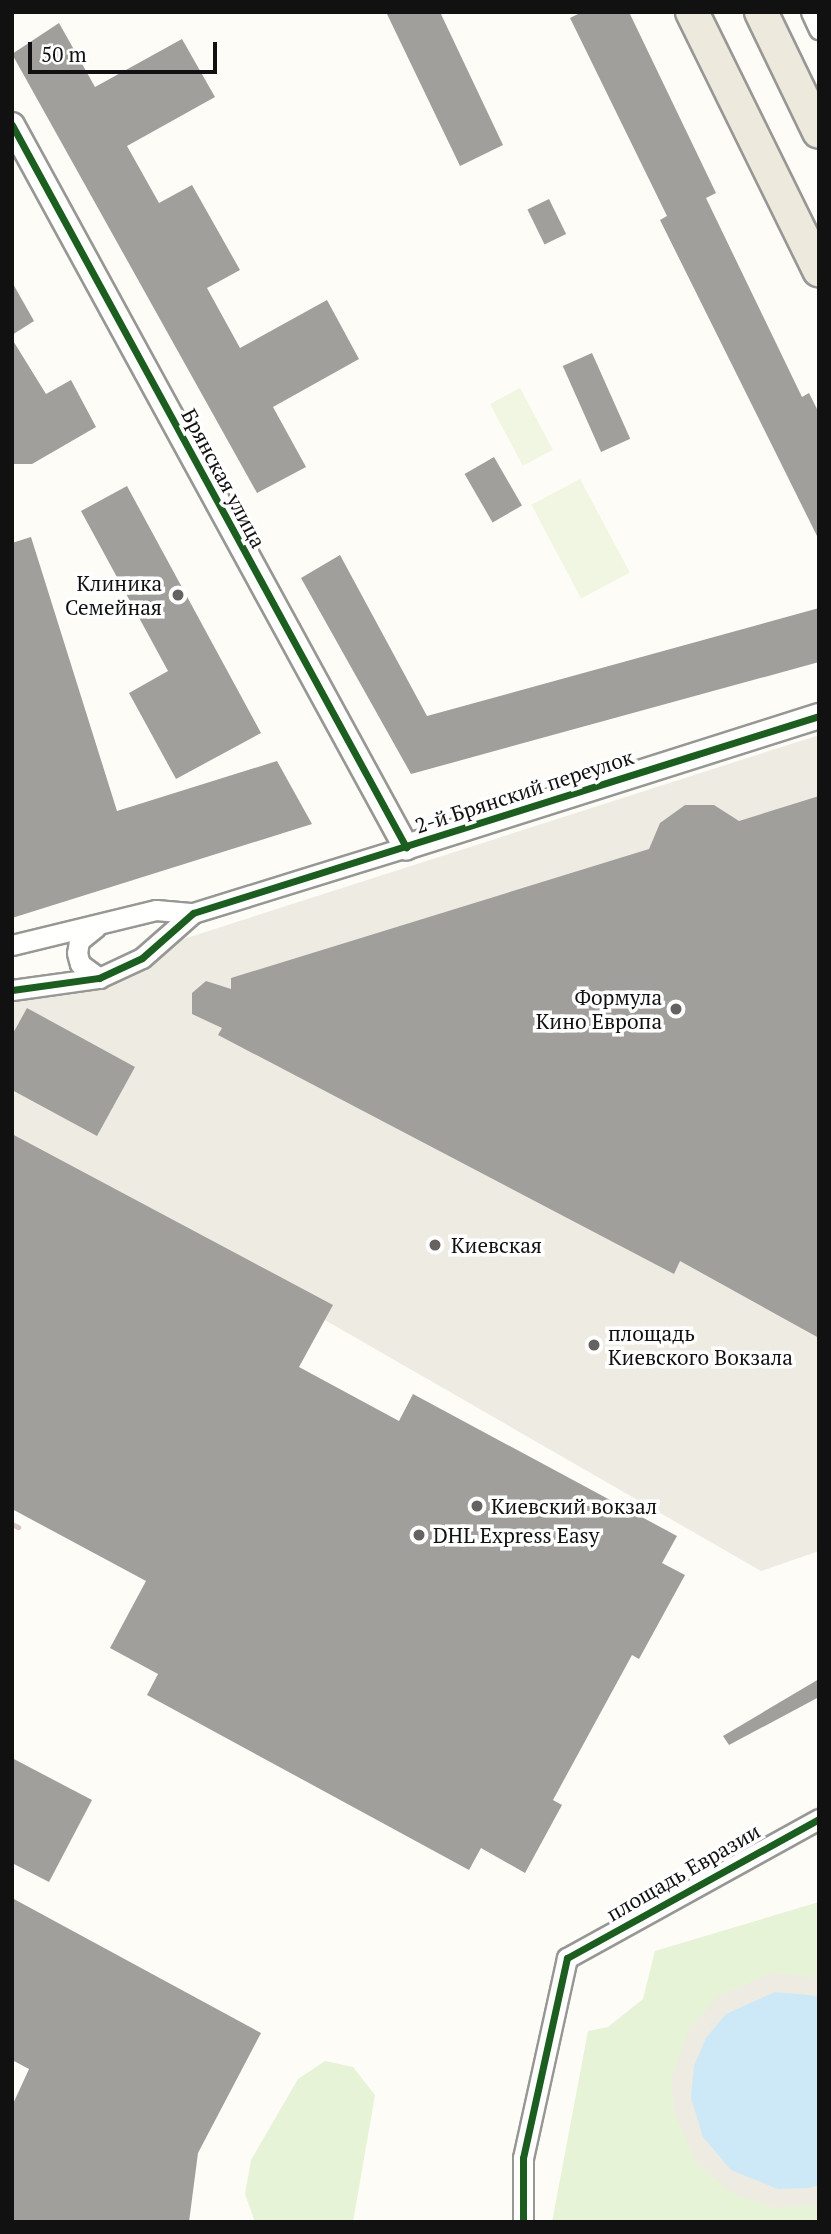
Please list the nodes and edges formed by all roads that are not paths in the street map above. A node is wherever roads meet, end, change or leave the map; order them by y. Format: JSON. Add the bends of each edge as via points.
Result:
{"nodes":[{"id":1,"x":692,"y":12,"type":"edge"},
{"id":2,"x":761,"y":12,"type":"edge"},
{"id":3,"x":811,"y":12,"type":"edge"},
{"id":4,"x":819,"y":29,"type":"edge"},
{"id":5,"x":12,"y":125,"type":"edge"},
{"id":6,"x":819,"y":132,"type":"edge"},
{"id":7,"x":819,"y":270,"type":"edge"},
{"id":8,"x":819,"y":716,"type":"edge"},
{"id":9,"x":406,"y":847,"type":"junction"},
{"id":10,"x":193,"y":913,"type":"junction"},
{"id":11,"x":97,"y":926,"type":"junction"},
{"id":12,"x":12,"y":946,"type":"edge"},
{"id":13,"x":99,"y":978,"type":"junction"},
{"id":14,"x":12,"y":990,"type":"edge"},
{"id":15,"x":819,"y":1806,"type":"edge"},
{"id":16,"x":819,"y":1819,"type":"edge"},
{"id":17,"x":782,"y":1835,"type":"junction"},
{"id":18,"x":523,"y":2222,"type":"edge"}],
"edges":[{"from":1,"to":7,"type":"main road"},
{"from":2,"to":6,"type":"main road"},
{"from":3,"to":4,"type":"street"},
{"from":5,"to":9,"type":"street","name":"Брянская улица"},
{"from":8,"to":9,"type":"street","name":"2-й Брянский переулок"},
{"from":9,"to":10,"type":"street","name":"2-й Брянский переулок"},
{"from":10,"to":11,"type":"street","name":"2-й Брянский переулок","via":[[156,910]]},
{"from":10,"to":13,"type":"street","name":"2-й Брянский переулок","via":[[142,958]]},
{"from":11,"to":12,"type":"street","name":"2-й Брянский переулок"},
{"from":11,"to":13,"type":"street","via":[[79,941],[77,953],[80,964]]},
{"from":13,"to":14,"type":"street","name":"2-й Брянский переулок"},
{"from":15,"to":17,"type":"street"},
{"from":16,"to":17,"type":"street","name":"площадь Евразии"},
{"from":17,"to":18,"type":"street","name":"площадь Евразии","via":[[567,1958],[523,2158]]}]}
